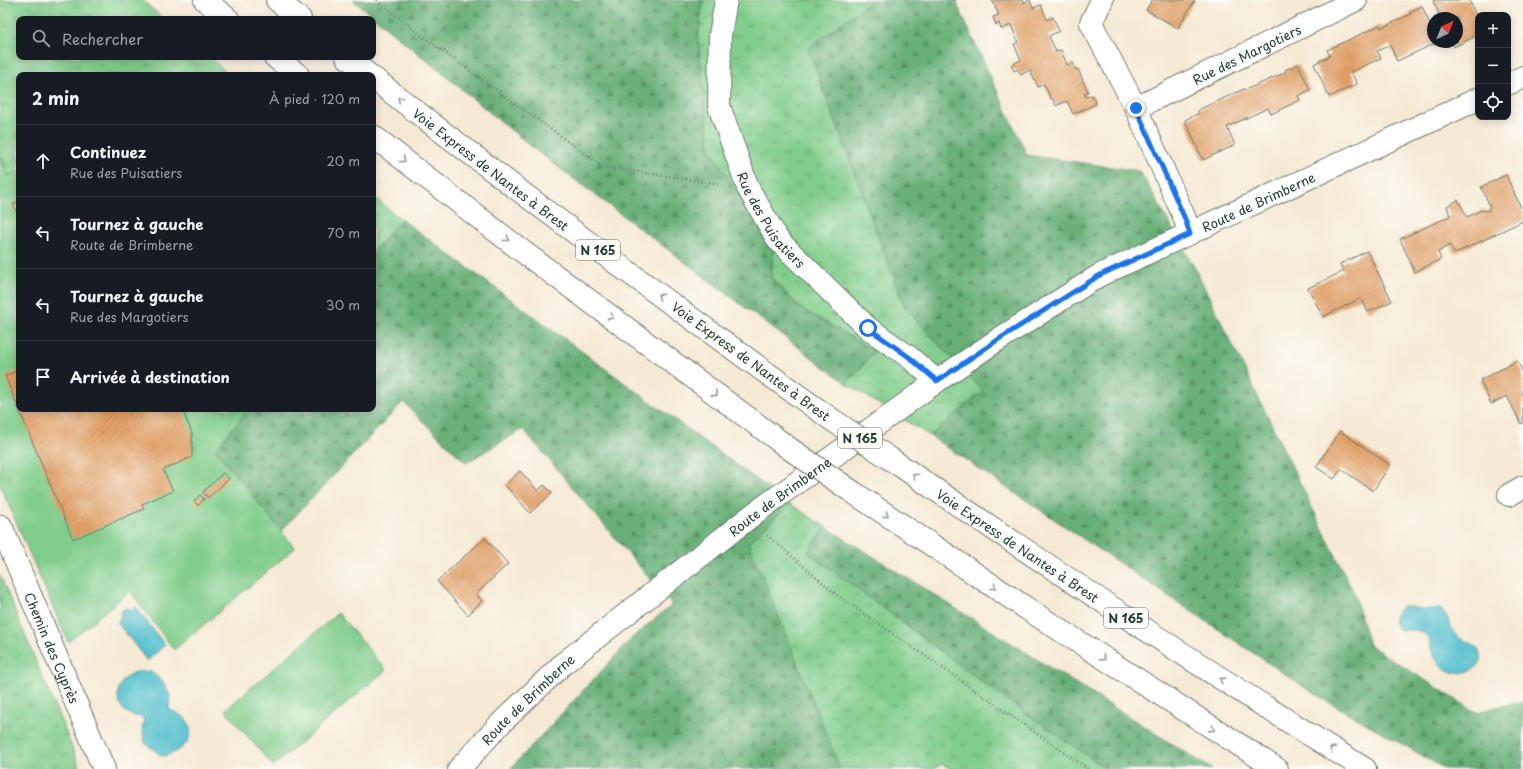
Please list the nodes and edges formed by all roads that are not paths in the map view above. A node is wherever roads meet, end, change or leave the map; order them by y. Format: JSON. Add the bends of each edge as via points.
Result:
{"nodes":[{"id":1,"x":205,"y":0,"type":"edge"},
{"id":2,"x":277,"y":0,"type":"edge"},
{"id":3,"x":726,"y":0,"type":"edge"},
{"id":4,"x":1102,"y":0,"type":"edge"},
{"id":5,"x":1356,"y":0,"type":"edge"},
{"id":6,"x":224,"y":16,"type":"edge"},
{"id":7,"x":296,"y":16,"type":"edge"},
{"id":8,"x":279,"y":60,"type":"edge"},
{"id":9,"x":351,"y":60,"type":"edge"},
{"id":10,"x":294,"y":72,"type":"edge"},
{"id":11,"x":365,"y":72,"type":"edge"},
{"id":12,"x":1523,"y":77,"type":"edge"},
{"id":13,"x":376,"y":80,"type":"edge"},
{"id":14,"x":1511,"y":83,"type":"edge"},
{"id":15,"x":1475,"y":100,"type":"edge"},
{"id":16,"x":1136,"y":108,"type":"junction"},
{"id":17,"x":376,"y":138,"type":"edge"},
{"id":18,"x":1190,"y":234,"type":"junction"},
{"id":19,"x":937,"y":381,"type":"junction"},
{"id":20,"x":1,"y":526,"type":"dead end"},
{"id":21,"x":104,"y":769,"type":"edge"},
{"id":22,"x":459,"y":769,"type":"edge"},
{"id":23,"x":1277,"y":769,"type":"edge"},
{"id":24,"x":1365,"y":769,"type":"edge"}],
"edges":[{"from":1,"to":6,"type":"main road"},
{"from":2,"to":7,"type":"main road"},
{"from":3,"to":19,"type":"main road","name":"Rue des Puisatiers","via":[[720,35],[719,106],[748,188],[778,240],[868,328]]},
{"from":4,"to":16,"type":"main road","via":[[1091,23]]},
{"from":5,"to":16,"type":"main road","name":"Rue des Margotiers"},
{"from":8,"to":10,"type":"main road"},
{"from":9,"to":11,"type":"main road"},
{"from":12,"to":14,"type":"main road"},
{"from":24,"to":13,"type":"main road","name":"Voie Express de Nantes à Brest","number":"N 165","one_way":true,"bridge":true,"via":[[1140,627],[828,416],[574,233]]},
{"from":15,"to":18,"type":"main road","name":"Route de Brimberne"},
{"from":16,"to":18,"type":"main road"},
{"from":17,"to":23,"type":"main road","one_way":true,"bridge":true,"via":[[790,449],[1032,612]]},
{"from":18,"to":19,"type":"main road","name":"Route de Brimberne","via":[[1100,275]]},
{"from":19,"to":22,"type":"main road","name":"Route de Brimberne","via":[[745,521],[564,663],[501,723]]},
{"from":20,"to":21,"type":"main road","name":"Chemin des Cyprès"}]}
